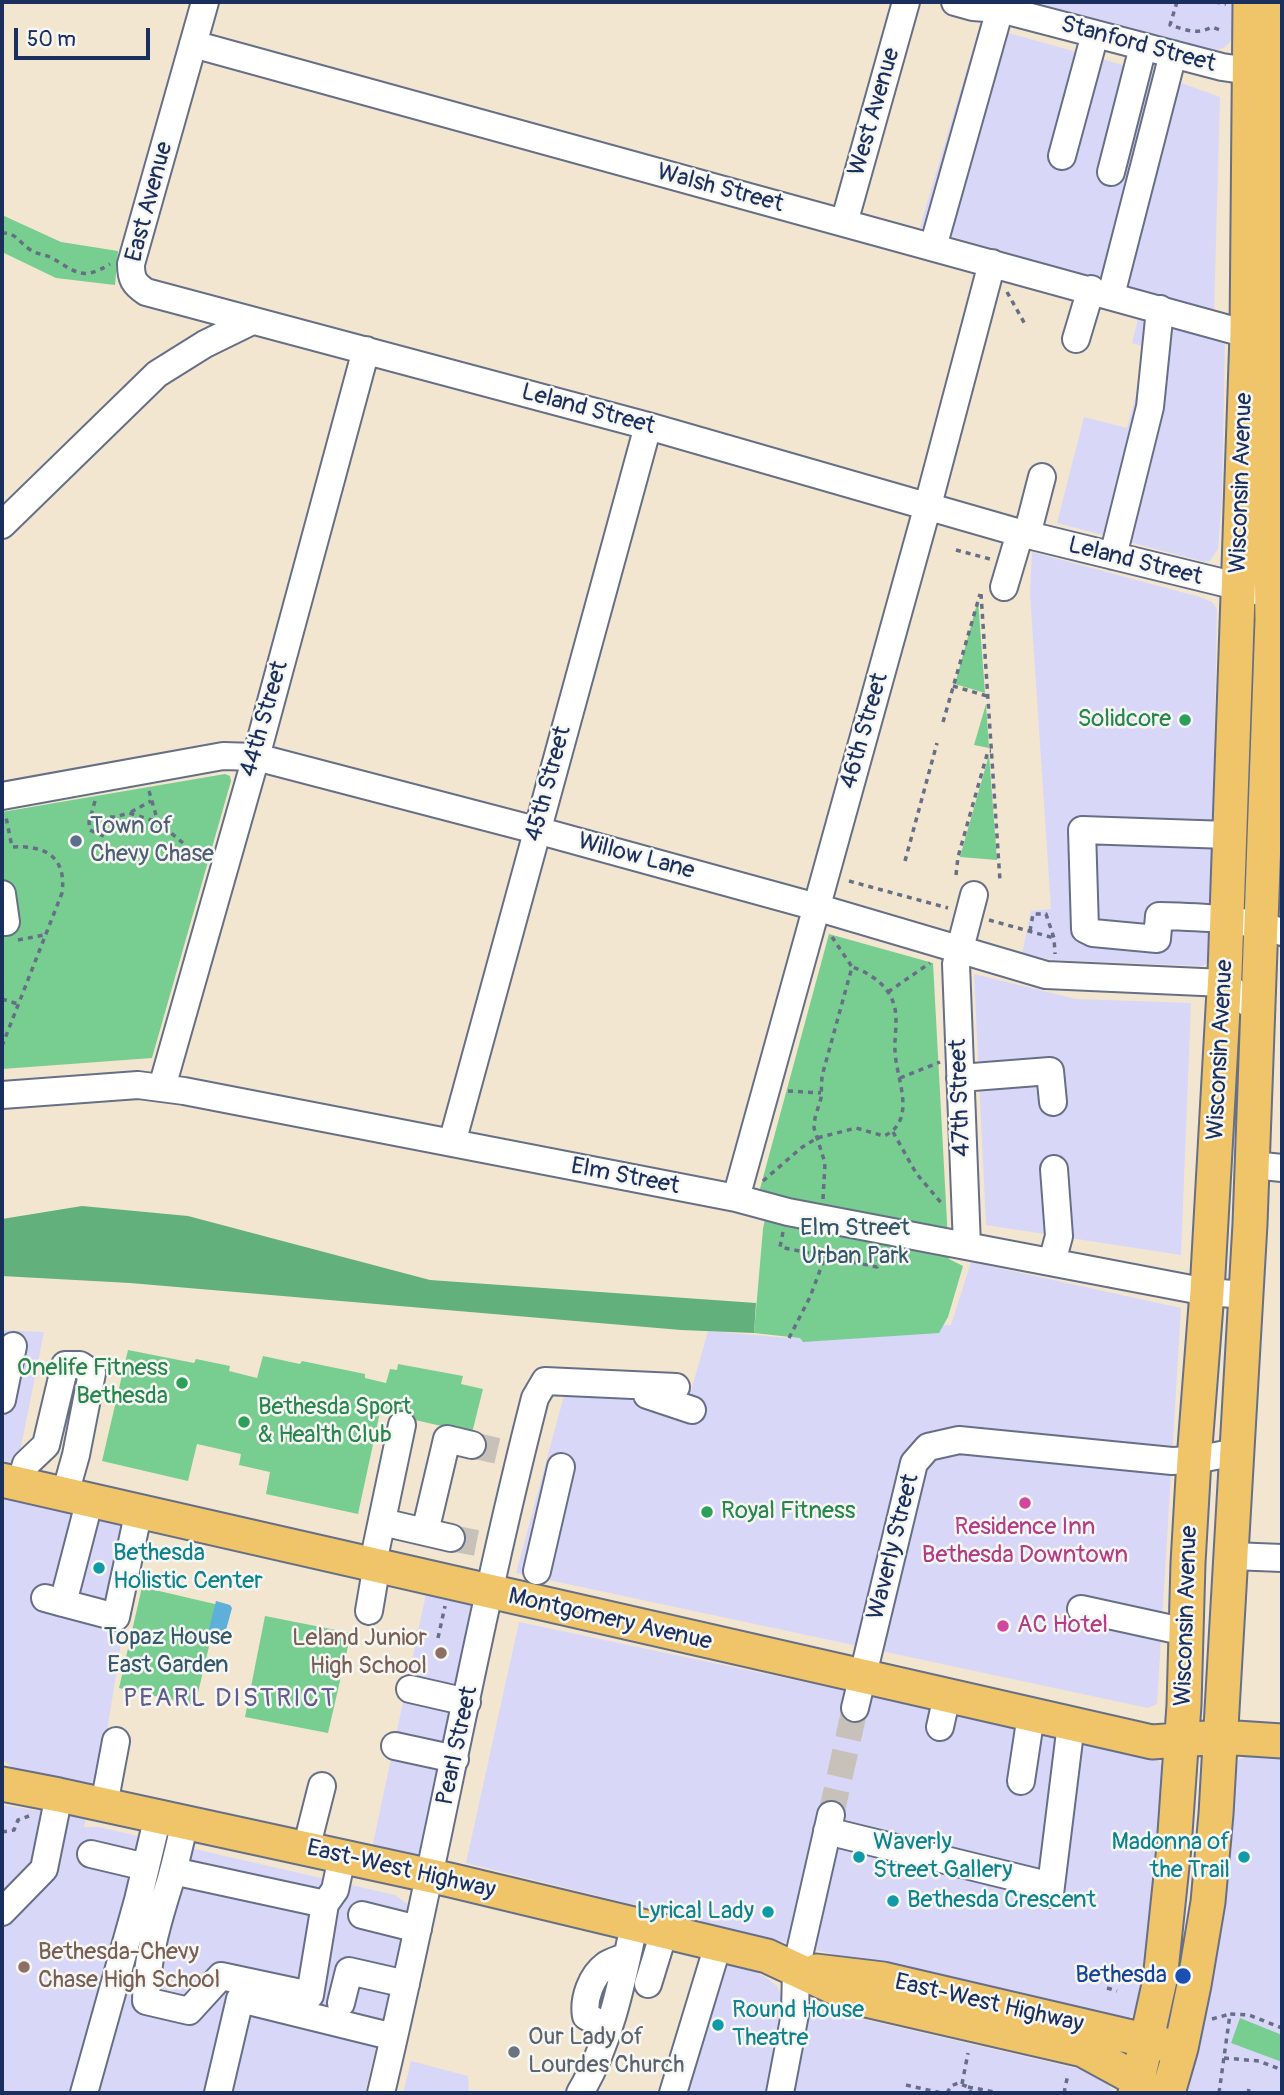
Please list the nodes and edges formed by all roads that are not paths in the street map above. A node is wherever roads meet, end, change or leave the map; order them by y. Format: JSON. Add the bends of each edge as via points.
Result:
{"nodes":[{"id":1,"x":205,"y":2,"type":"edge"},
{"id":2,"x":906,"y":2,"type":"edge"},
{"id":3,"x":955,"y":2,"type":"edge"},
{"id":4,"x":1239,"y":3,"type":"edge"},
{"id":5,"x":1282,"y":5,"type":"edge"},
{"id":6,"x":994,"y":6,"type":"edge"},
{"id":7,"x":1045,"y":11,"type":"edge"},
{"id":8,"x":1095,"y":34,"type":"junction"},
{"id":9,"x":193,"y":44,"type":"junction"},
{"id":10,"x":1143,"y":47,"type":"junction"},
{"id":11,"x":1173,"y":54,"type":"junction"},
{"id":12,"x":1248,"y":71,"type":"junction"},
{"id":13,"x":1281,"y":75,"type":"edge"},
{"id":14,"x":1062,"y":156,"type":"dead end"},
{"id":15,"x":1281,"y":164,"type":"edge"},
{"id":16,"x":1111,"y":172,"type":"dead end"},
{"id":17,"x":844,"y":223,"type":"junction"},
{"id":18,"x":933,"y":247,"type":"junction"},
{"id":19,"x":997,"y":274,"type":"junction"},
{"id":20,"x":1101,"y":292,"type":"junction"},
{"id":21,"x":1160,"y":309,"type":"junction"},
{"id":22,"x":252,"y":321,"type":"junction"},
{"id":23,"x":1247,"y":334,"type":"junction"},
{"id":24,"x":1076,"y":339,"type":"dead end"},
{"id":25,"x":366,"y":350,"type":"junction"},
{"id":26,"x":1280,"y":359,"type":"edge"},
{"id":27,"x":648,"y":426,"type":"junction"},
{"id":28,"x":1042,"y":477,"type":"dead end"},
{"id":29,"x":928,"y":505,"type":"junction"},
{"id":30,"x":2,"y":525,"type":"edge"},
{"id":31,"x":1023,"y":534,"type":"junction"},
{"id":32,"x":1277,"y":540,"type":"edge"},
{"id":33,"x":1112,"y":556,"type":"junction"},
{"id":34,"x":1238,"y":587,"type":"junction"},
{"id":35,"x":990,"y":592,"type":"road end"},
{"id":36,"x":1279,"y":596,"type":"edge"},
{"id":37,"x":256,"y":757,"type":"junction"},
{"id":38,"x":1274,"y":779,"type":"edge"},
{"id":39,"x":3,"y":804,"type":"edge"},
{"id":40,"x":536,"y":830,"type":"junction"},
{"id":41,"x":1228,"y":835,"type":"junction"},
{"id":42,"x":2,"y":894,"type":"edge"},
{"id":43,"x":816,"y":907,"type":"junction"},
{"id":44,"x":969,"y":908,"type":"road end"},
{"id":45,"x":1227,"y":918,"type":"junction"},
{"id":46,"x":1272,"y":928,"type":"edge"},
{"id":47,"x":7,"y":932,"type":"edge"},
{"id":48,"x":1093,"y":933,"type":"junction"},
{"id":49,"x":947,"y":955,"type":"junction"},
{"id":50,"x":1092,"y":977,"type":"junction"},
{"id":51,"x":1224,"y":983,"type":"junction"},
{"id":52,"x":1259,"y":1012,"type":"junction"},
{"id":53,"x":950,"y":1070,"type":"junction"},
{"id":54,"x":162,"y":1087,"type":"junction"},
{"id":55,"x":2,"y":1095,"type":"edge"},
{"id":56,"x":1053,"y":1102,"type":"dead end"},
{"id":57,"x":452,"y":1143,"type":"junction"},
{"id":58,"x":1268,"y":1167,"type":"edge"},
{"id":59,"x":1054,"y":1169,"type":"dead end"},
{"id":60,"x":746,"y":1193,"type":"junction"},
{"id":61,"x":967,"y":1246,"type":"junction"},
{"id":62,"x":1052,"y":1262,"type":"junction"},
{"id":63,"x":1207,"y":1292,"type":"junction"},
{"id":64,"x":1246,"y":1295,"type":"junction"},
{"id":65,"x":13,"y":1346,"type":"dead end"},
{"id":66,"x":608,"y":1383,"type":"junction"},
{"id":67,"x":676,"y":1387,"type":"dead end"},
{"id":68,"x":2,"y":1400,"type":"edge"},
{"id":69,"x":692,"y":1410,"type":"dead end"},
{"id":70,"x":402,"y":1425,"type":"dead end"},
{"id":71,"x":472,"y":1445,"type":"tunnel mouth"},
{"id":72,"x":42,"y":1448,"type":"junction"},
{"id":73,"x":1237,"y":1452,"type":"junction"},
{"id":74,"x":76,"y":1455,"type":"junction"},
{"id":75,"x":1194,"y":1460,"type":"junction"},
{"id":76,"x":561,"y":1467,"type":"dead end"},
{"id":77,"x":11,"y":1482,"type":"edge"},
{"id":78,"x":77,"y":1496,"type":"junction"},
{"id":79,"x":509,"y":1500,"type":"junction"},
{"id":80,"x":551,"y":1509,"type":"junction"},
{"id":81,"x":139,"y":1510,"type":"junction"},
{"id":82,"x":382,"y":1522,"type":"junction"},
{"id":83,"x":425,"y":1532,"type":"junction"},
{"id":84,"x":451,"y":1538,"type":"tunnel mouth"},
{"id":85,"x":1232,"y":1556,"type":"junction"},
{"id":86,"x":1282,"y":1558,"type":"edge"},
{"id":87,"x":375,"y":1563,"type":"junction"},
{"id":88,"x":537,"y":1571,"type":"dead end"},
{"id":89,"x":491,"y":1591,"type":"junction"},
{"id":90,"x":1081,"y":1609,"type":"dead end"},
{"id":91,"x":369,"y":1611,"type":"dead end"},
{"id":92,"x":1185,"y":1632,"type":"junction"},
{"id":93,"x":410,"y":1689,"type":"dead end"},
{"id":94,"x":859,"y":1693,"type":"junction"},
{"id":95,"x":467,"y":1702,"type":"junction"},
{"id":96,"x":1031,"y":1715,"type":"junction"},
{"id":97,"x":1070,"y":1724,"type":"junction"},
{"id":98,"x":1221,"y":1737,"type":"junction"},
{"id":99,"x":1182,"y":1740,"type":"junction"},
{"id":100,"x":116,"y":1741,"type":"dead end"},
{"id":101,"x":1282,"y":1741,"type":"edge"},
{"id":102,"x":395,"y":1746,"type":"dead end"},
{"id":103,"x":455,"y":1759,"type":"junction"},
{"id":104,"x":1021,"y":1781,"type":"dead end"},
{"id":105,"x":322,"y":1786,"type":"dead end"},
{"id":106,"x":25,"y":1791,"type":"edge"},
{"id":107,"x":104,"y":1805,"type":"junction"},
{"id":108,"x":171,"y":1819,"type":"junction"},
{"id":109,"x":306,"y":1849,"type":"junction"},
{"id":110,"x":91,"y":1854,"type":"dead end"},
{"id":111,"x":342,"y":1857,"type":"junction"},
{"id":112,"x":146,"y":1867,"type":"junction"},
{"id":113,"x":173,"y":1871,"type":"junction"},
{"id":114,"x":430,"y":1876,"type":"junction"},
{"id":115,"x":326,"y":1904,"type":"junction"},
{"id":116,"x":2,"y":1912,"type":"edge"},
{"id":117,"x":362,"y":1914,"type":"dead end"},
{"id":118,"x":418,"y":1929,"type":"junction"},
{"id":119,"x":642,"y":1937,"type":"junction"},
{"id":120,"x":718,"y":1945,"type":"junction"},
{"id":121,"x":796,"y":1969,"type":"junction"},
{"id":122,"x":406,"y":1984,"type":"junction"},
{"id":123,"x":648,"y":1984,"type":"dead end"},
{"id":124,"x":341,"y":2003,"type":"dead end"},
{"id":125,"x":394,"y":2037,"type":"junction"},
{"id":126,"x":1148,"y":2041,"type":"junction"},
{"id":127,"x":1181,"y":2048,"type":"junction"},
{"id":128,"x":1140,"y":2089,"type":"edge"},
{"id":129,"x":84,"y":2093,"type":"edge"},
{"id":130,"x":218,"y":2093,"type":"edge"},
{"id":131,"x":381,"y":2093,"type":"edge"},
{"id":132,"x":580,"y":2093,"type":"edge"},
{"id":133,"x":673,"y":2093,"type":"edge"},
{"id":134,"x":780,"y":2093,"type":"edge"},
{"id":135,"x":1168,"y":2093,"type":"edge"}],
"edges":[{"from":1,"to":9,"type":"street","name":"East Avenue"},
{"from":2,"to":17,"type":"street","name":"West Avenue"},
{"from":3,"to":6,"type":"street","name":"Stanford Street"},
{"from":4,"to":12,"type":"main road","name":"Wisconsin Avenue"},
{"from":5,"to":13,"type":"main road","name":"Wisconsin Avenue"},
{"from":6,"to":7,"type":"street","name":"Stanford Street"},
{"from":6,"to":18,"type":"street"},
{"from":7,"to":8,"type":"street","name":"Stanford Street"},
{"from":8,"to":10,"type":"street","name":"Stanford Street"},
{"from":8,"to":14,"type":"street"},
{"from":9,"to":17,"type":"street","name":"Walsh Street"},
{"from":9,"to":22,"type":"street","name":"East Avenue","via":[[131,276],[146,292]]},
{"from":10,"to":11,"type":"street","name":"Stanford Street"},
{"from":10,"to":16,"type":"street"},
{"from":11,"to":12,"type":"street","name":"Stanford Street"},
{"from":11,"to":20,"type":"street"},
{"from":12,"to":13,"type":"street","name":"Stanford Street"},
{"from":12,"to":23,"type":"main road","name":"Wisconsin Avenue"},
{"from":13,"to":15,"type":"main road","name":"Wisconsin Avenue"},
{"from":15,"to":26,"type":"main road","name":"Wisconsin Avenue"},
{"from":17,"to":18,"type":"street","name":"Walsh Street"},
{"from":18,"to":19,"type":"street","name":"Walsh Street"},
{"from":19,"to":20,"type":"street","name":"Walsh Street"},
{"from":19,"to":29,"type":"street","name":"46th Street"},
{"from":20,"to":21,"type":"street","name":"Walsh Street"},
{"from":20,"to":24,"type":"street"},
{"from":21,"to":23,"type":"street","name":"Walsh Street"},
{"from":21,"to":33,"type":"street","via":[[1150,407]]},
{"from":22,"to":25,"type":"street","name":"Leland Street"},
{"from":22,"to":30,"type":"street","via":[[157,374]]},
{"from":23,"to":34,"type":"main road","name":"Wisconsin Avenue"},
{"from":25,"to":27,"type":"street","name":"Leland Street"},
{"from":25,"to":37,"type":"street","name":"44th Street"},
{"from":26,"to":32,"type":"main road","name":"Wisconsin Avenue"},
{"from":27,"to":29,"type":"street","name":"Leland Street"},
{"from":27,"to":40,"type":"street","name":"45th Street"},
{"from":28,"to":31,"type":"street"},
{"from":29,"to":31,"type":"street","name":"Leland Street"},
{"from":29,"to":43,"type":"street","name":"46th Street"},
{"from":31,"to":33,"type":"street","name":"Leland Street"},
{"from":31,"to":35,"type":"street"},
{"from":32,"to":36,"type":"main road","name":"Wisconsin Avenue"},
{"from":33,"to":34,"type":"street","name":"Leland Street"},
{"from":34,"to":36,"type":"street","name":"Leland Street"},
{"from":34,"to":41,"type":"main road","name":"Wisconsin Avenue"},
{"from":36,"to":38,"type":"main road","name":"Wisconsin Avenue"},
{"from":37,"to":39,"type":"street","name":"Willow Lane","via":[[223,756]]},
{"from":37,"to":40,"type":"street","name":"Willow Lane"},
{"from":37,"to":54,"type":"street","name":"44th Street"},
{"from":38,"to":46,"type":"main road","name":"Wisconsin Avenue"},
{"from":40,"to":43,"type":"street","name":"Willow Lane"},
{"from":40,"to":57,"type":"street","name":"45th Street"},
{"from":41,"to":45,"type":"main road","name":"Wisconsin Avenue"},
{"from":41,"to":48,"type":"street","via":[[1082,830],[1085,929]]},
{"from":42,"to":47,"type":"street"},
{"from":43,"to":49,"type":"street","name":"Willow Lane"},
{"from":43,"to":60,"type":"street","name":"46th Street"},
{"from":44,"to":49,"type":"street","name":"47th Street"},
{"from":45,"to":46,"type":"street"},
{"from":45,"to":48,"type":"street","via":[[1159,916],[1157,940]]},
{"from":45,"to":51,"type":"main road","name":"Wisconsin Avenue"},
{"from":46,"to":52,"type":"main road","name":"Wisconsin Avenue"},
{"from":48,"to":50,"type":"street"},
{"from":49,"to":50,"type":"street","name":"Willow Lane","via":[[1046,975]]},
{"from":49,"to":53,"type":"street","name":"47th Street","via":[[956,964]]},
{"from":50,"to":51,"type":"street","name":"Willow Lane"},
{"from":51,"to":52,"type":"street"},
{"from":51,"to":63,"type":"main road","name":"Wisconsin Avenue"},
{"from":52,"to":58,"type":"main road","name":"Wisconsin Avenue"},
{"from":53,"to":56,"type":"street","via":[[1051,1071]]},
{"from":53,"to":61,"type":"street","name":"47th Street"},
{"from":54,"to":55,"type":"street","name":"Elm Street"},
{"from":54,"to":57,"type":"street","name":"Elm Street"},
{"from":57,"to":60,"type":"street","name":"Elm Street"},
{"from":58,"to":64,"type":"main road","name":"Wisconsin Avenue"},
{"from":59,"to":62,"type":"street","via":[[1059,1236]]},
{"from":60,"to":61,"type":"street","name":"Elm Street","via":[[788,1212]]},
{"from":61,"to":62,"type":"street","name":"Elm Street"},
{"from":62,"to":63,"type":"street","name":"Elm Street"},
{"from":63,"to":64,"type":"street","name":"Elm Street"},
{"from":63,"to":75,"type":"main road","name":"Wisconsin Avenue"},
{"from":64,"to":73,"type":"main road","name":"Wisconsin Avenue"},
{"from":65,"to":68,"type":"street"},
{"from":66,"to":67,"type":"street"},
{"from":66,"to":69,"type":"street"},
{"from":66,"to":79,"type":"street","name":"Pearl Street","via":[[545,1381],[511,1454]]},
{"from":70,"to":82,"type":"street"},
{"from":71,"to":83,"type":"street","via":[[447,1439]]},
{"from":72,"to":74,"type":"street"},
{"from":72,"to":74,"type":"street","via":[[65,1365],[80,1365],[92,1373]]},
{"from":72,"to":77,"type":"street"},
{"from":73,"to":75,"type":"street"},
{"from":73,"to":85,"type":"main road","name":"Wisconsin Avenue"},
{"from":74,"to":78,"type":"street"},
{"from":75,"to":92,"type":"main road","name":"Wisconsin Avenue"},
{"from":75,"to":94,"type":"street","name":"Waverly Street","via":[[960,1440],[928,1447],[914,1463]]},
{"from":76,"to":80,"type":"street"},
{"from":77,"to":78,"type":"main road","name":"Montgomery Avenue"},
{"from":78,"to":81,"type":"main road","name":"Montgomery Avenue"},
{"from":78,"to":81,"type":"street","via":[[54,1601],[116,1617]]},
{"from":79,"to":80,"type":"street"},
{"from":79,"to":89,"type":"street","name":"Pearl Street","via":[[490,1546]]},
{"from":80,"to":88,"type":"street"},
{"from":81,"to":87,"type":"main road","name":"Montgomery Avenue"},
{"from":82,"to":83,"type":"street"},
{"from":82,"to":87,"type":"street"},
{"from":83,"to":84,"type":"street"},
{"from":85,"to":86,"type":"street"},
{"from":85,"to":98,"type":"main road","name":"Wisconsin Avenue"},
{"from":87,"to":89,"type":"main road","name":"Montgomery Avenue"},
{"from":87,"to":91,"type":"street"},
{"from":89,"to":94,"type":"main road","name":"Montgomery Avenue"},
{"from":89,"to":95,"type":"street","name":"Pearl Street"},
{"from":90,"to":92,"type":"street"},
{"from":92,"to":99,"type":"main road","name":"Wisconsin Avenue"},
{"from":93,"to":95,"type":"street"},
{"from":94,"to":96,"type":"main road","name":"Montgomery Avenue","via":[[943,1712]]},
{"from":95,"to":103,"type":"street","name":"Pearl Street"},
{"from":96,"to":97,"type":"main road","name":"Montgomery Avenue"},
{"from":96,"to":104,"type":"street"},
{"from":97,"to":99,"type":"main road","name":"Montgomery Avenue","via":[[1152,1742]]},
{"from":97,"to":121,"type":"street","via":[[1043,1888],[918,1843],[829,1823]]},
{"from":98,"to":99,"type":"main road","name":"Montgomery Avenue"},
{"from":98,"to":101,"type":"main road","name":"Montgomery Avenue"},
{"from":98,"to":127,"type":"main road","name":"Wisconsin Avenue","via":[[1208,1902]]},
{"from":99,"to":126,"type":"main road","name":"Wisconsin Avenue","via":[[1160,1980]]},
{"from":100,"to":107,"type":"street"},
{"from":102,"to":103,"type":"street"},
{"from":103,"to":114,"type":"street","name":"Pearl Street"},
{"from":105,"to":109,"type":"street"},
{"from":106,"to":107,"type":"main road","name":"East-West Highway"},
{"from":106,"to":116,"type":"street","via":[[44,1869]]},
{"from":107,"to":108,"type":"main road","name":"East-West Highway"},
{"from":108,"to":109,"type":"main road","name":"East-West Highway"},
{"from":108,"to":112,"type":"street"},
{"from":108,"to":113,"type":"street"},
{"from":109,"to":111,"type":"main road","name":"East-West Highway"},
{"from":110,"to":112,"type":"street"},
{"from":111,"to":114,"type":"main road","name":"East-West Highway"},
{"from":111,"to":115,"type":"street","via":[[335,1890]]},
{"from":112,"to":129,"type":"street"},
{"from":113,"to":115,"type":"street"},
{"from":113,"to":115,"type":"street","via":[[146,1980],[146,2001],[189,2011],[221,1976],[310,1995]]},
{"from":114,"to":118,"type":"street","name":"Pearl Street"},
{"from":114,"to":119,"type":"main road","name":"East-West Highway"},
{"from":117,"to":118,"type":"street"},
{"from":118,"to":122,"type":"street","name":"Pearl Street"},
{"from":119,"to":120,"type":"main road","name":"East-West Highway"},
{"from":119,"to":123,"type":"street"},
{"from":119,"to":132,"type":"street"},
{"from":120,"to":121,"type":"main road","name":"East-West Highway","via":[[767,1956]]},
{"from":120,"to":133,"type":"street"},
{"from":121,"to":126,"type":"main road","name":"East-West Highway","via":[[859,1974]]},
{"from":121,"to":128,"type":"main road","name":"East-West Highway","via":[[857,1998],[1083,2050],[1100,2057]]},
{"from":121,"to":134,"type":"street","via":[[795,2014]]},
{"from":122,"to":124,"type":"street","via":[[349,1971]]},
{"from":122,"to":125,"type":"street","name":"Pearl Street"},
{"from":125,"to":130,"type":"street","via":[[240,2000]]},
{"from":125,"to":131,"type":"street","name":"Pearl Street"},
{"from":126,"to":127,"type":"main road","name":"East-West Highway"},
{"from":126,"to":128,"type":"main road","name":"Wisconsin Avenue"},
{"from":127,"to":135,"type":"main road","name":"Wisconsin Avenue"}]}
